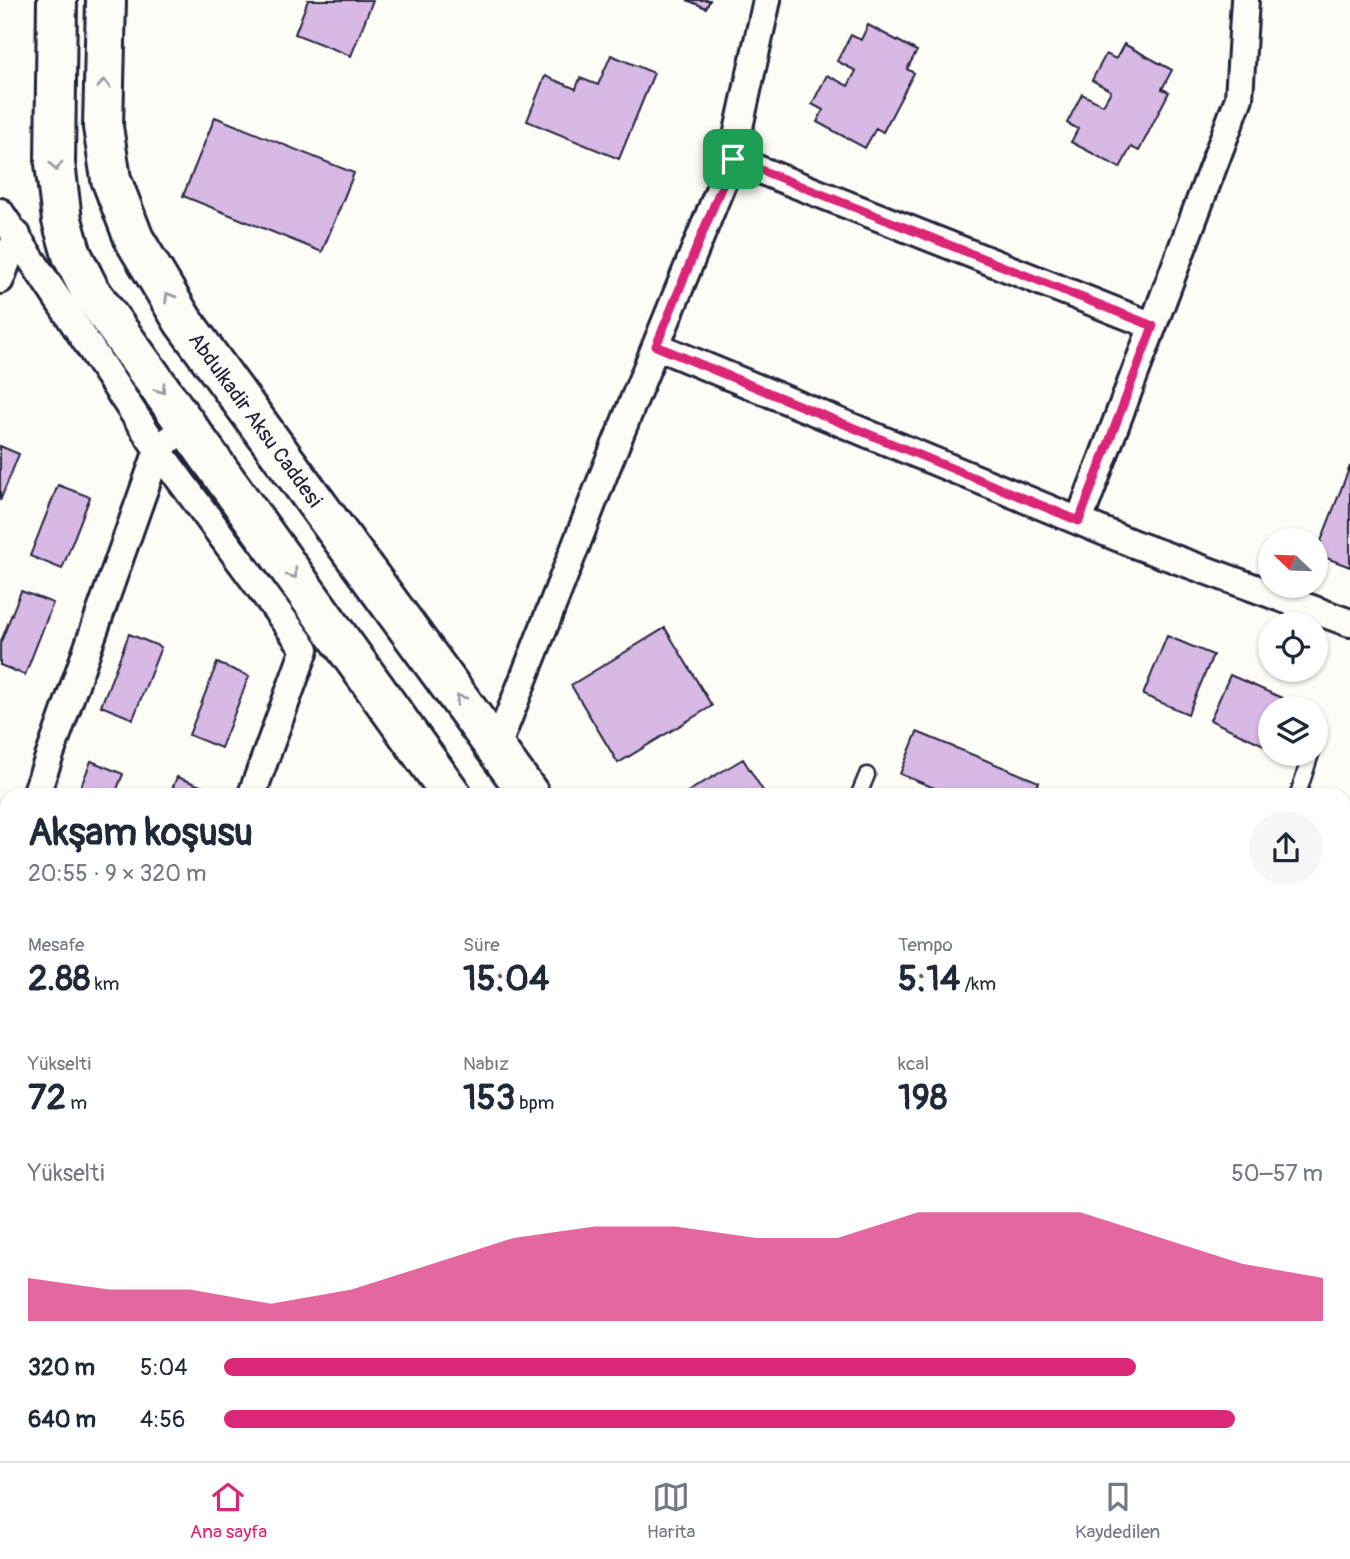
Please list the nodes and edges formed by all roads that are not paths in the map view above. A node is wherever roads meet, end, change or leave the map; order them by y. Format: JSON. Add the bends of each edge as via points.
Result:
{"nodes":[{"id":1,"x":57,"y":0,"type":"edge"},
{"id":2,"x":106,"y":0,"type":"edge"},
{"id":3,"x":767,"y":0,"type":"edge"},
{"id":4,"x":1245,"y":0,"type":"edge"},
{"id":5,"x":733,"y":159,"type":"junction"},
{"id":6,"x":0,"y":212,"type":"edge"},
{"id":7,"x":16,"y":235,"type":"junction"},
{"id":8,"x":0,"y":280,"type":"edge"},
{"id":9,"x":1153,"y":326,"type":"junction"},
{"id":10,"x":656,"y":346,"type":"junction"},
{"id":11,"x":186,"y":425,"type":"junction"},
{"id":12,"x":159,"y":450,"type":"junction"},
{"id":13,"x":1079,"y":521,"type":"junction"},
{"id":14,"x":1350,"y":623,"type":"edge"},
{"id":15,"x":496,"y":748,"type":"junction"},
{"id":16,"x":1307,"y":766,"type":"edge"},
{"id":17,"x":867,"y":775,"type":"dead end"},
{"id":18,"x":38,"y":788,"type":"edge"},
{"id":19,"x":254,"y":788,"type":"edge"},
{"id":20,"x":447,"y":788,"type":"edge"},
{"id":21,"x":525,"y":788,"type":"edge"},
{"id":22,"x":862,"y":788,"type":"edge"},
{"id":23,"x":1300,"y":788,"type":"edge"}],
"edges":[{"from":1,"to":11,"type":"main road","one_way":true,"via":[[55,163],[72,255],[90,291]]},
{"from":15,"to":2,"type":"main road","name":"Abdulkadir Aksu Caddesi","one_way":true,"via":[[183,321],[134,239],[111,179],[103,127]]},
{"from":3,"to":5,"type":"street"},
{"from":4,"to":9,"type":"street","via":[[1239,99]]},
{"from":5,"to":9,"type":"street"},
{"from":5,"to":10,"type":"street"},
{"from":6,"to":7,"type":"street"},
{"from":7,"to":8,"type":"street"},
{"from":7,"to":12,"type":"street"},
{"from":9,"to":13,"type":"street"},
{"from":10,"to":13,"type":"street"},
{"from":10,"to":15,"type":"street"},
{"from":11,"to":12,"type":"street"},
{"from":11,"to":20,"type":"main road","one_way":true},
{"from":12,"to":18,"type":"street"},
{"from":12,"to":19,"type":"street","via":[[305,649]]},
{"from":13,"to":14,"type":"street"},
{"from":15,"to":21,"type":"main road","name":"Abdulkadir Aksu Caddesi"},
{"from":16,"to":23,"type":"lane"},
{"from":17,"to":22,"type":"lane"}]}
